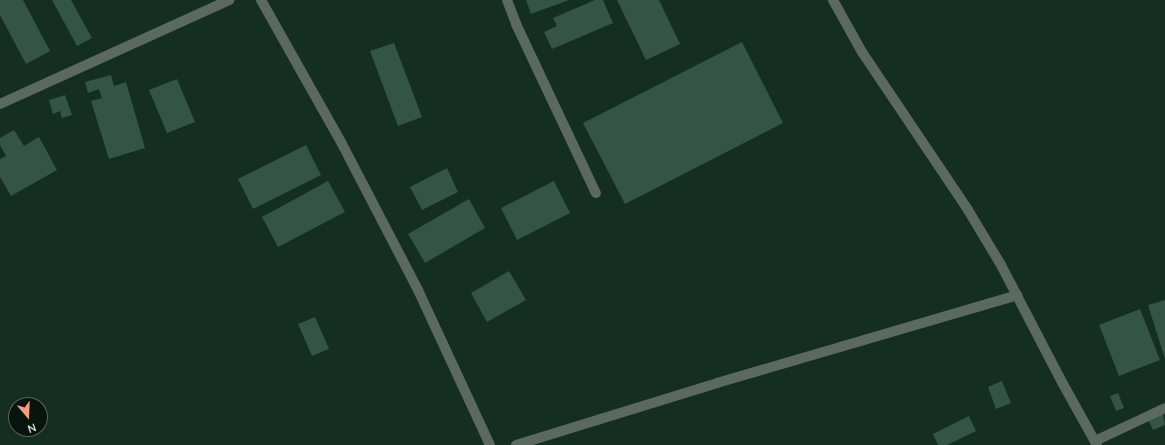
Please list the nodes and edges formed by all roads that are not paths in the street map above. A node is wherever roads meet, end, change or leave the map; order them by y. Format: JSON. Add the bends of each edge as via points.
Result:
{"nodes":[{"id":1,"x":229,"y":0,"type":"edge"},
{"id":2,"x":261,"y":0,"type":"edge"},
{"id":3,"x":507,"y":0,"type":"edge"},
{"id":4,"x":833,"y":0,"type":"edge"},
{"id":5,"x":0,"y":104,"type":"edge"},
{"id":6,"x":596,"y":193,"type":"dead end"},
{"id":7,"x":1017,"y":295,"type":"junction"},
{"id":8,"x":1165,"y":408,"type":"edge"},
{"id":9,"x":1096,"y":443,"type":"edge"},
{"id":10,"x":490,"y":445,"type":"edge"},
{"id":11,"x":516,"y":445,"type":"edge"}],
"edges":[{"from":1,"to":5,"type":"street"},
{"from":2,"to":10,"type":"street","via":[[418,290]]},
{"from":3,"to":6,"type":"street"},
{"from":4,"to":7,"type":"street","via":[[862,52],[968,210]]},
{"from":7,"to":9,"type":"street"},
{"from":7,"to":11,"type":"street","via":[[716,383]]},
{"from":8,"to":9,"type":"street"}]}
